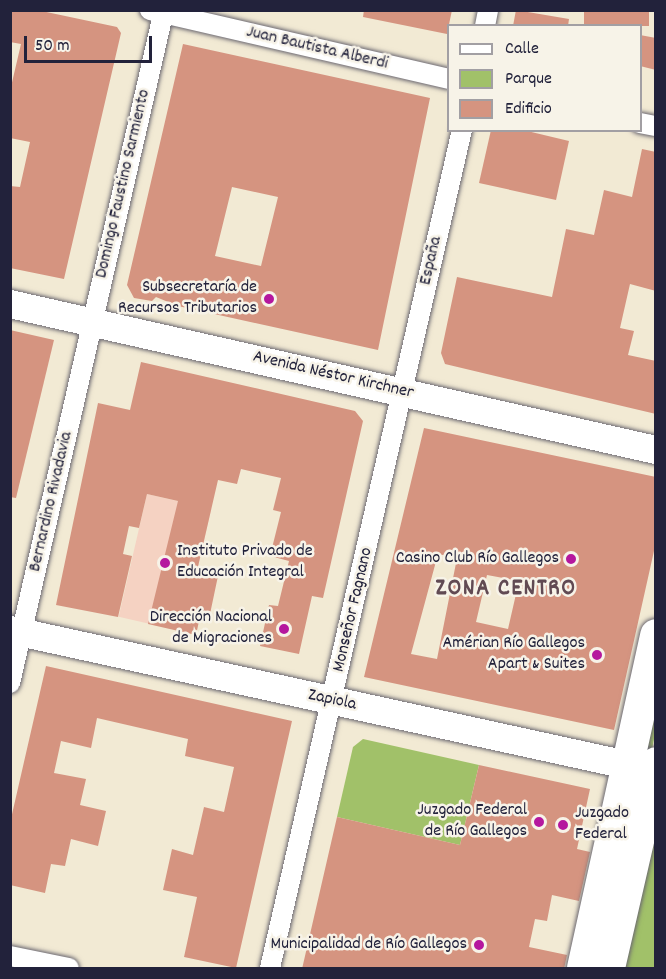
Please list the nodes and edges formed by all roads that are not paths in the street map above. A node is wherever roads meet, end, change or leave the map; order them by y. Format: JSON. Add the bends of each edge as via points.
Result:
{"nodes":[{"id":1,"x":159,"y":12,"type":"edge"},
{"id":2,"x":447,"y":79,"type":"edge"},
{"id":3,"x":462,"y":132,"type":"edge"},
{"id":4,"x":10,"y":304,"type":"edge"},
{"id":5,"x":93,"y":322,"type":"junction"},
{"id":6,"x":403,"y":391,"type":"junction"},
{"id":7,"x":656,"y":450,"type":"edge"},
{"id":8,"x":16,"y":631,"type":"edge"},
{"id":9,"x":656,"y":635,"type":"edge"},
{"id":10,"x":10,"y":682,"type":"edge"},
{"id":11,"x":334,"y":701,"type":"junction"},
{"id":12,"x":648,"y":768,"type":"edge"},
{"id":13,"x":10,"y":956,"type":"edge"},
{"id":14,"x":69,"y":969,"type":"edge"},
{"id":15,"x":270,"y":969,"type":"edge"},
{"id":16,"x":583,"y":969,"type":"edge"},
{"id":17,"x":609,"y":969,"type":"edge"}],
"edges":[{"from":1,"to":2,"type":"street","name":"Juan Bautista Alberdi"},
{"from":1,"to":5,"type":"street","name":"Domingo Faustino Sarmiento"},
{"from":3,"to":6,"type":"street","name":"España"},
{"from":4,"to":5,"type":"main road","name":"Avenida Néstor Kirchner"},
{"from":5,"to":6,"type":"main road","name":"Avenida Néstor Kirchner"},
{"from":5,"to":8,"type":"street","name":"Bernardino Rivadavia"},
{"from":6,"to":7,"type":"main road","name":"Avenida Néstor Kirchner"},
{"from":6,"to":11,"type":"street","name":"Monseñor Fagnano"},
{"from":8,"to":10,"type":"street","name":"Bernardino Rivadavia"},
{"from":8,"to":11,"type":"main road","name":"Zapiola"},
{"from":9,"to":12,"type":"main road"},
{"from":11,"to":12,"type":"main road","name":"Zapiola"},
{"from":11,"to":15,"type":"street","name":"Monseñor Fagnano"},
{"from":12,"to":16,"type":"main road"},
{"from":12,"to":17,"type":"main road"},
{"from":13,"to":14,"type":"street"}]}
